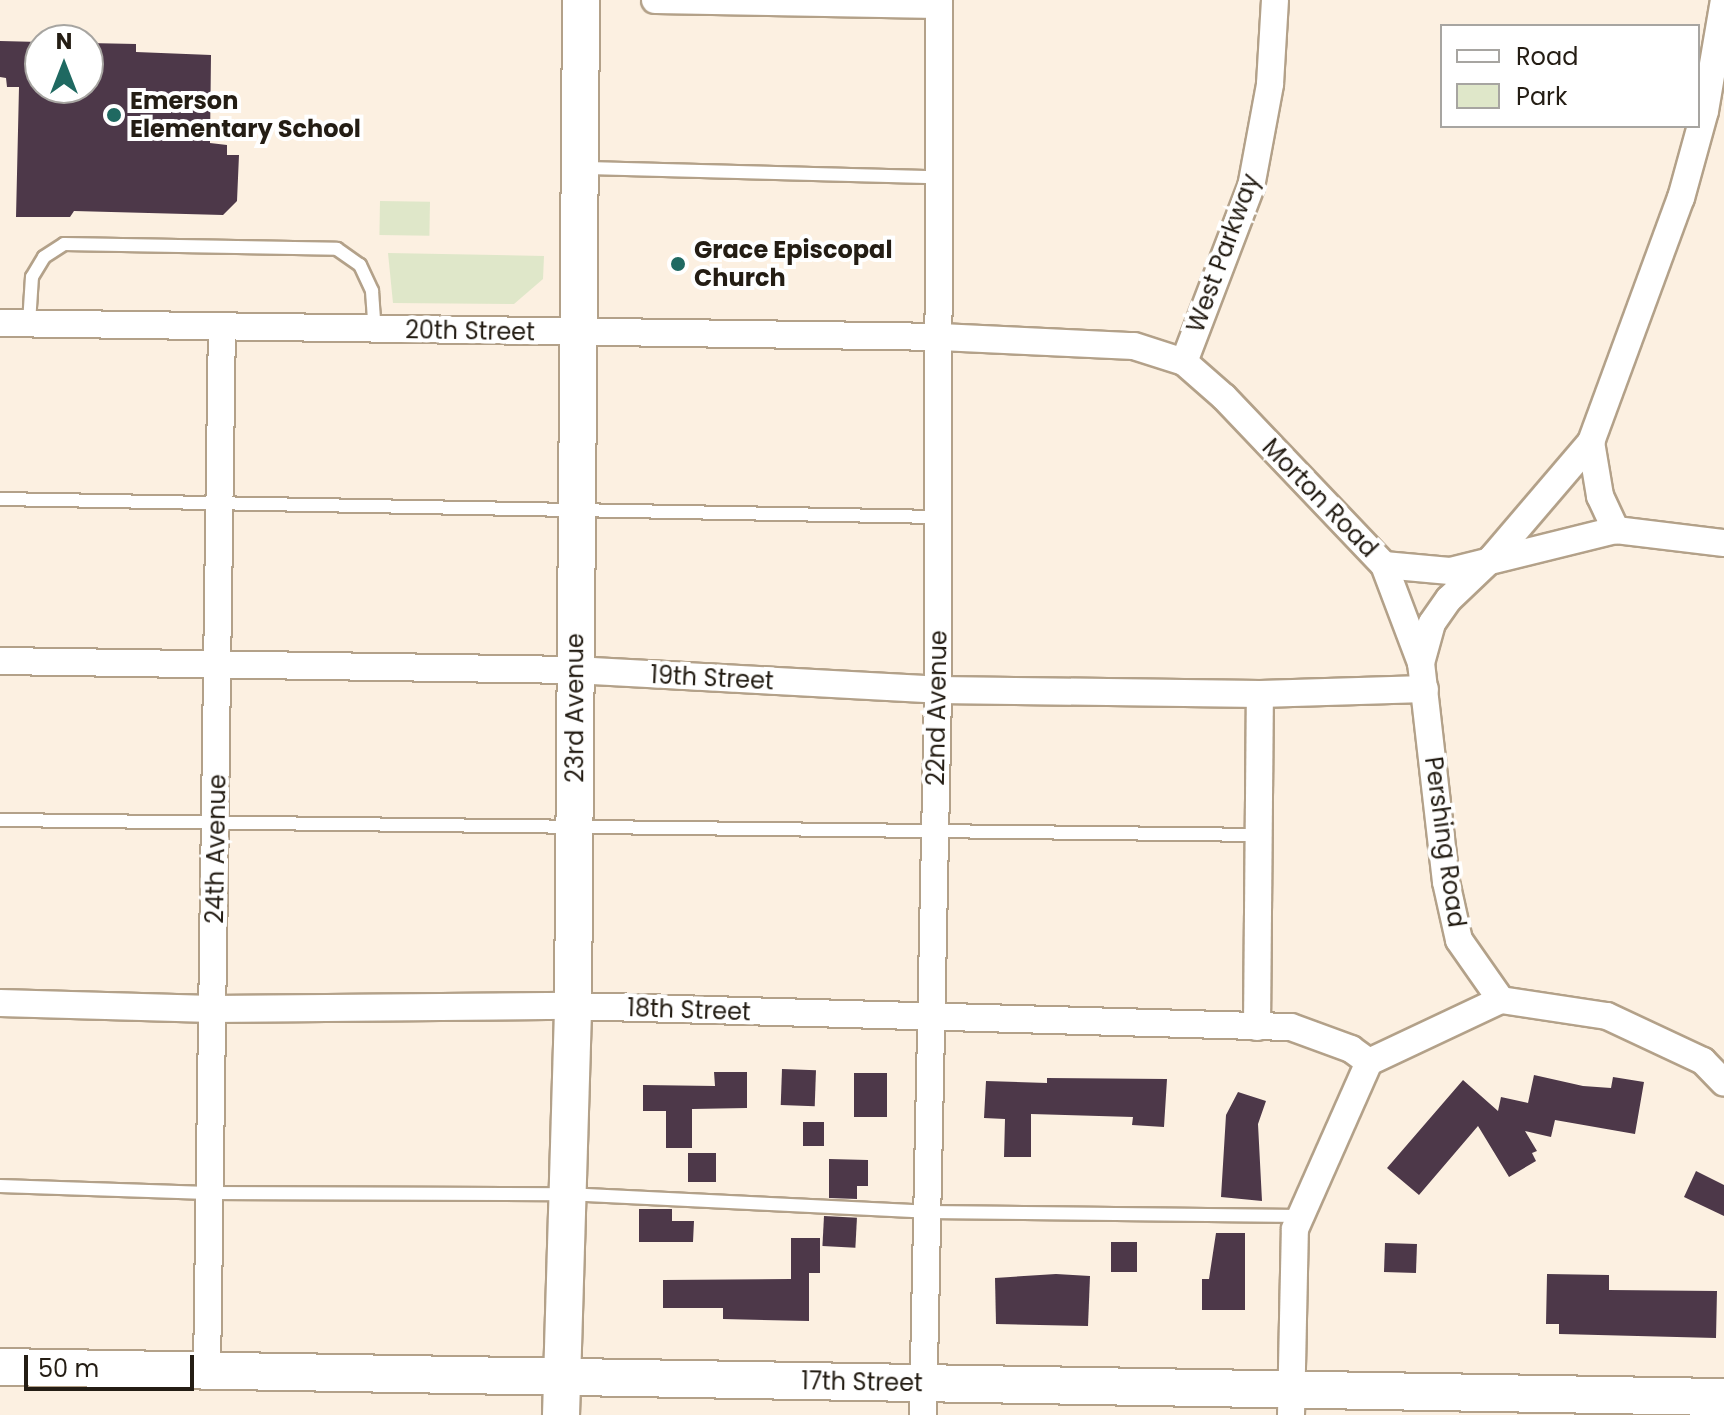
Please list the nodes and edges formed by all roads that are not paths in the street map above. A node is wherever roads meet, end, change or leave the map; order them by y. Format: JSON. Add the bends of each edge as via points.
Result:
{"nodes":[{"id":1,"x":581,"y":0,"type":"edge"},
{"id":2,"x":655,"y":0,"type":"edge"},
{"id":3,"x":1275,"y":0,"type":"edge"},
{"id":4,"x":1724,"y":0,"type":"edge"},
{"id":5,"x":939,"y":2,"type":"edge"},
{"id":6,"x":581,"y":168,"type":"junction"},
{"id":7,"x":939,"y":177,"type":"junction"},
{"id":8,"x":0,"y":323,"type":"edge"},
{"id":9,"x":29,"y":323,"type":"junction"},
{"id":10,"x":222,"y":327,"type":"junction"},
{"id":11,"x":375,"y":330,"type":"junction"},
{"id":12,"x":580,"y":332,"type":"junction"},
{"id":13,"x":940,"y":337,"type":"junction"},
{"id":14,"x":1184,"y":362,"type":"junction"},
{"id":15,"x":1591,"y":442,"type":"junction"},
{"id":16,"x":0,"y":499,"type":"edge"},
{"id":17,"x":220,"y":501,"type":"junction"},
{"id":18,"x":577,"y":507,"type":"junction"},
{"id":19,"x":938,"y":517,"type":"junction"},
{"id":20,"x":1616,"y":530,"type":"junction"},
{"id":21,"x":1724,"y":543,"type":"edge"},
{"id":22,"x":1492,"y":558,"type":"junction"},
{"id":23,"x":1384,"y":565,"type":"junction"},
{"id":24,"x":0,"y":661,"type":"edge"},
{"id":25,"x":220,"y":665,"type":"junction"},
{"id":26,"x":574,"y":670,"type":"junction"},
{"id":27,"x":1423,"y":676,"type":"junction"},
{"id":28,"x":938,"y":690,"type":"junction"},
{"id":29,"x":1260,"y":694,"type":"junction"},
{"id":30,"x":0,"y":820,"type":"edge"},
{"id":31,"x":217,"y":821,"type":"junction"},
{"id":32,"x":574,"y":826,"type":"junction"},
{"id":33,"x":935,"y":835,"type":"junction"},
{"id":34,"x":1257,"y":835,"type":"junction"},
{"id":35,"x":1501,"y":1000,"type":"junction"},
{"id":36,"x":0,"y":1003,"type":"edge"},
{"id":37,"x":573,"y":1006,"type":"junction"},
{"id":38,"x":212,"y":1009,"type":"junction"},
{"id":39,"x":932,"y":1019,"type":"junction"},
{"id":40,"x":1257,"y":1027,"type":"junction"},
{"id":41,"x":1369,"y":1062,"type":"junction"},
{"id":42,"x":1724,"y":1083,"type":"edge"},
{"id":43,"x":0,"y":1186,"type":"edge"},
{"id":44,"x":208,"y":1193,"type":"junction"},
{"id":45,"x":566,"y":1194,"type":"junction"},
{"id":46,"x":928,"y":1212,"type":"junction"},
{"id":47,"x":1300,"y":1216,"type":"junction"},
{"id":48,"x":0,"y":1367,"type":"edge"},
{"id":49,"x":207,"y":1370,"type":"junction"},
{"id":50,"x":562,"y":1378,"type":"junction"},
{"id":51,"x":1724,"y":1397,"type":"edge"},
{"id":52,"x":924,"y":1399,"type":"edge"},
{"id":53,"x":1292,"y":1402,"type":"edge"},
{"id":54,"x":1656,"y":1405,"type":"edge"},
{"id":55,"x":561,"y":1415,"type":"edge"}],
"edges":[{"from":1,"to":6,"type":"main road","name":"23rd Avenue"},
{"from":2,"to":5,"type":"street"},
{"from":3,"to":14,"type":"street","name":"West Parkway","via":[[1270,84],[1251,187]]},
{"from":4,"to":15,"type":"street","name":"Pershing Road","via":[[1705,111],[1681,198]]},
{"from":5,"to":7,"type":"street","name":"22nd Avenue"},
{"from":6,"to":7,"type":"lane"},
{"from":6,"to":12,"type":"main road","name":"23rd Avenue"},
{"from":7,"to":13,"type":"street","name":"22nd Avenue"},
{"from":8,"to":9,"type":"street","name":"20th Street"},
{"from":9,"to":10,"type":"street","name":"20th Street"},
{"from":9,"to":11,"type":"lane","via":[[32,277],[44,257],[64,244],[337,249],[360,265],[372,291]]},
{"from":10,"to":11,"type":"street","name":"20th Street"},
{"from":10,"to":17,"type":"street","name":"24th Avenue"},
{"from":11,"to":12,"type":"street","name":"20th Street"},
{"from":12,"to":13,"type":"street","name":"20th Street"},
{"from":12,"to":18,"type":"main road","name":"23rd Avenue"},
{"from":13,"to":14,"type":"street","name":"Morton Road","via":[[1119,344]]},
{"from":13,"to":19,"type":"street","name":"22nd Avenue"},
{"from":14,"to":23,"type":"street","name":"Morton Road"},
{"from":15,"to":20,"type":"street","name":"Pershing Road","via":[[1600,496]]},
{"from":15,"to":22,"type":"street","name":"Pershing Road"},
{"from":16,"to":17,"type":"lane"},
{"from":17,"to":18,"type":"lane"},
{"from":17,"to":25,"type":"street","name":"24th Avenue"},
{"from":18,"to":19,"type":"lane"},
{"from":18,"to":26,"type":"main road","name":"23rd Avenue"},
{"from":19,"to":28,"type":"street","name":"22nd Avenue"},
{"from":20,"to":21,"type":"street","name":"Morton Road"},
{"from":20,"to":22,"type":"street","name":"Morton Road"},
{"from":22,"to":23,"type":"street","name":"Morton Road","via":[[1450,571]]},
{"from":22,"to":27,"type":"street","name":"Pershing Road","via":[[1432,623]]},
{"from":23,"to":27,"type":"street","name":"Pershing Road"},
{"from":24,"to":25,"type":"street","name":"19th Street"},
{"from":25,"to":26,"type":"street","name":"19th Street"},
{"from":25,"to":31,"type":"street","name":"24th Avenue"},
{"from":26,"to":28,"type":"street","name":"19th Street"},
{"from":26,"to":32,"type":"main road","name":"23rd Avenue"},
{"from":27,"to":29,"type":"street","name":"19th Street"},
{"from":27,"to":35,"type":"street","name":"Pershing Road","via":[[1446,882],[1459,940]]},
{"from":28,"to":29,"type":"street","name":"19th Street"},
{"from":28,"to":33,"type":"street","name":"22nd Avenue"},
{"from":29,"to":34,"type":"street"},
{"from":30,"to":31,"type":"lane"},
{"from":31,"to":32,"type":"lane"},
{"from":31,"to":38,"type":"street","name":"24th Avenue"},
{"from":32,"to":33,"type":"lane"},
{"from":32,"to":37,"type":"main road","name":"23rd Avenue"},
{"from":33,"to":34,"type":"lane"},
{"from":33,"to":39,"type":"street","name":"22nd Avenue"},
{"from":34,"to":40,"type":"street"},
{"from":35,"to":41,"type":"street"},
{"from":35,"to":42,"type":"street","via":[[1607,1016],[1703,1061]]},
{"from":36,"to":38,"type":"street","name":"18th Street"},
{"from":37,"to":38,"type":"street","name":"18th Street"},
{"from":37,"to":39,"type":"street","name":"18th Street"},
{"from":37,"to":45,"type":"main road","name":"23rd Avenue"},
{"from":38,"to":44,"type":"street","name":"24th Avenue"},
{"from":39,"to":40,"type":"street","name":"18th Street"},
{"from":39,"to":46,"type":"street","name":"22nd Avenue"},
{"from":40,"to":41,"type":"street","name":"18th Street","via":[[1291,1027],[1351,1049]]},
{"from":41,"to":47,"type":"street"},
{"from":43,"to":44,"type":"lane"},
{"from":44,"to":45,"type":"lane"},
{"from":44,"to":49,"type":"street","name":"24th Avenue"},
{"from":45,"to":46,"type":"lane"},
{"from":45,"to":50,"type":"main road","name":"23rd Avenue"},
{"from":46,"to":47,"type":"lane"},
{"from":46,"to":52,"type":"street","name":"22nd Avenue"},
{"from":47,"to":53,"type":"street","via":[[1295,1229]]},
{"from":48,"to":49,"type":"main road","name":"17th Street"},
{"from":49,"to":50,"type":"main road","name":"17th Street"},
{"from":50,"to":52,"type":"main road","name":"17th Street"},
{"from":50,"to":55,"type":"main road","name":"23rd Avenue"},
{"from":51,"to":54,"type":"main road","name":"17th Street"},
{"from":52,"to":53,"type":"main road","name":"17th Street"},
{"from":53,"to":54,"type":"main road","name":"17th Street"}]}
